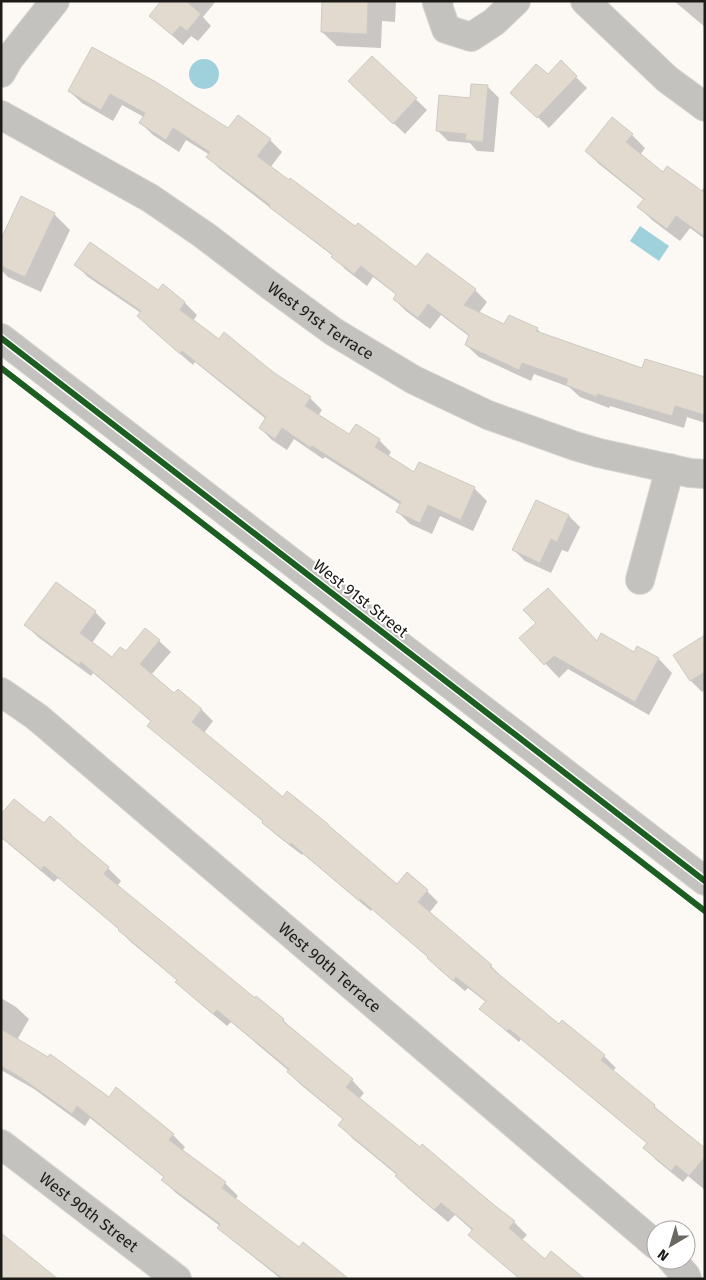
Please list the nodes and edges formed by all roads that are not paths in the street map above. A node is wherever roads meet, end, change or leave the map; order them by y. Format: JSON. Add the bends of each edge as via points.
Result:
{"nodes":[{"id":1,"x":55,"y":1,"type":"edge"},
{"id":2,"x":439,"y":1,"type":"edge"},
{"id":3,"x":516,"y":1,"type":"edge"},
{"id":4,"x":585,"y":1,"type":"edge"},
{"id":5,"x":1,"y":73,"type":"edge"},
{"id":6,"x":705,"y":107,"type":"edge"},
{"id":7,"x":1,"y":115,"type":"edge"},
{"id":8,"x":1,"y":338,"type":"edge"},
{"id":9,"x":670,"y":468,"type":"junction"},
{"id":10,"x":705,"y":474,"type":"edge"},
{"id":11,"x":640,"y":580,"type":"dead end"},
{"id":12,"x":1,"y":692,"type":"edge"},
{"id":13,"x":705,"y":881,"type":"edge"},
{"id":14,"x":1,"y":1144,"type":"edge"},
{"id":15,"x":646,"y":1236,"type":"edge"},
{"id":16,"x":177,"y":1279,"type":"edge"}],
"edges":[{"from":1,"to":5,"type":"street","via":[[9,58]]},
{"from":2,"to":3,"type":"street","via":[[446,30],[470,37],[494,22]]},
{"from":4,"to":6,"type":"street","via":[[667,79]]},
{"from":7,"to":9,"type":"street","name":"West 91st Terrace","via":[[150,198],[334,332],[414,380],[488,415],[575,446]]},
{"from":8,"to":13,"type":"street","name":"West 91st Street"},
{"from":9,"to":10,"type":"street","name":"West 91st Terrace"},
{"from":9,"to":11,"type":"street"},
{"from":12,"to":15,"type":"street","name":"West 90th Terrace","via":[[38,717]]},
{"from":14,"to":16,"type":"street","name":"West 90th Street"}]}
